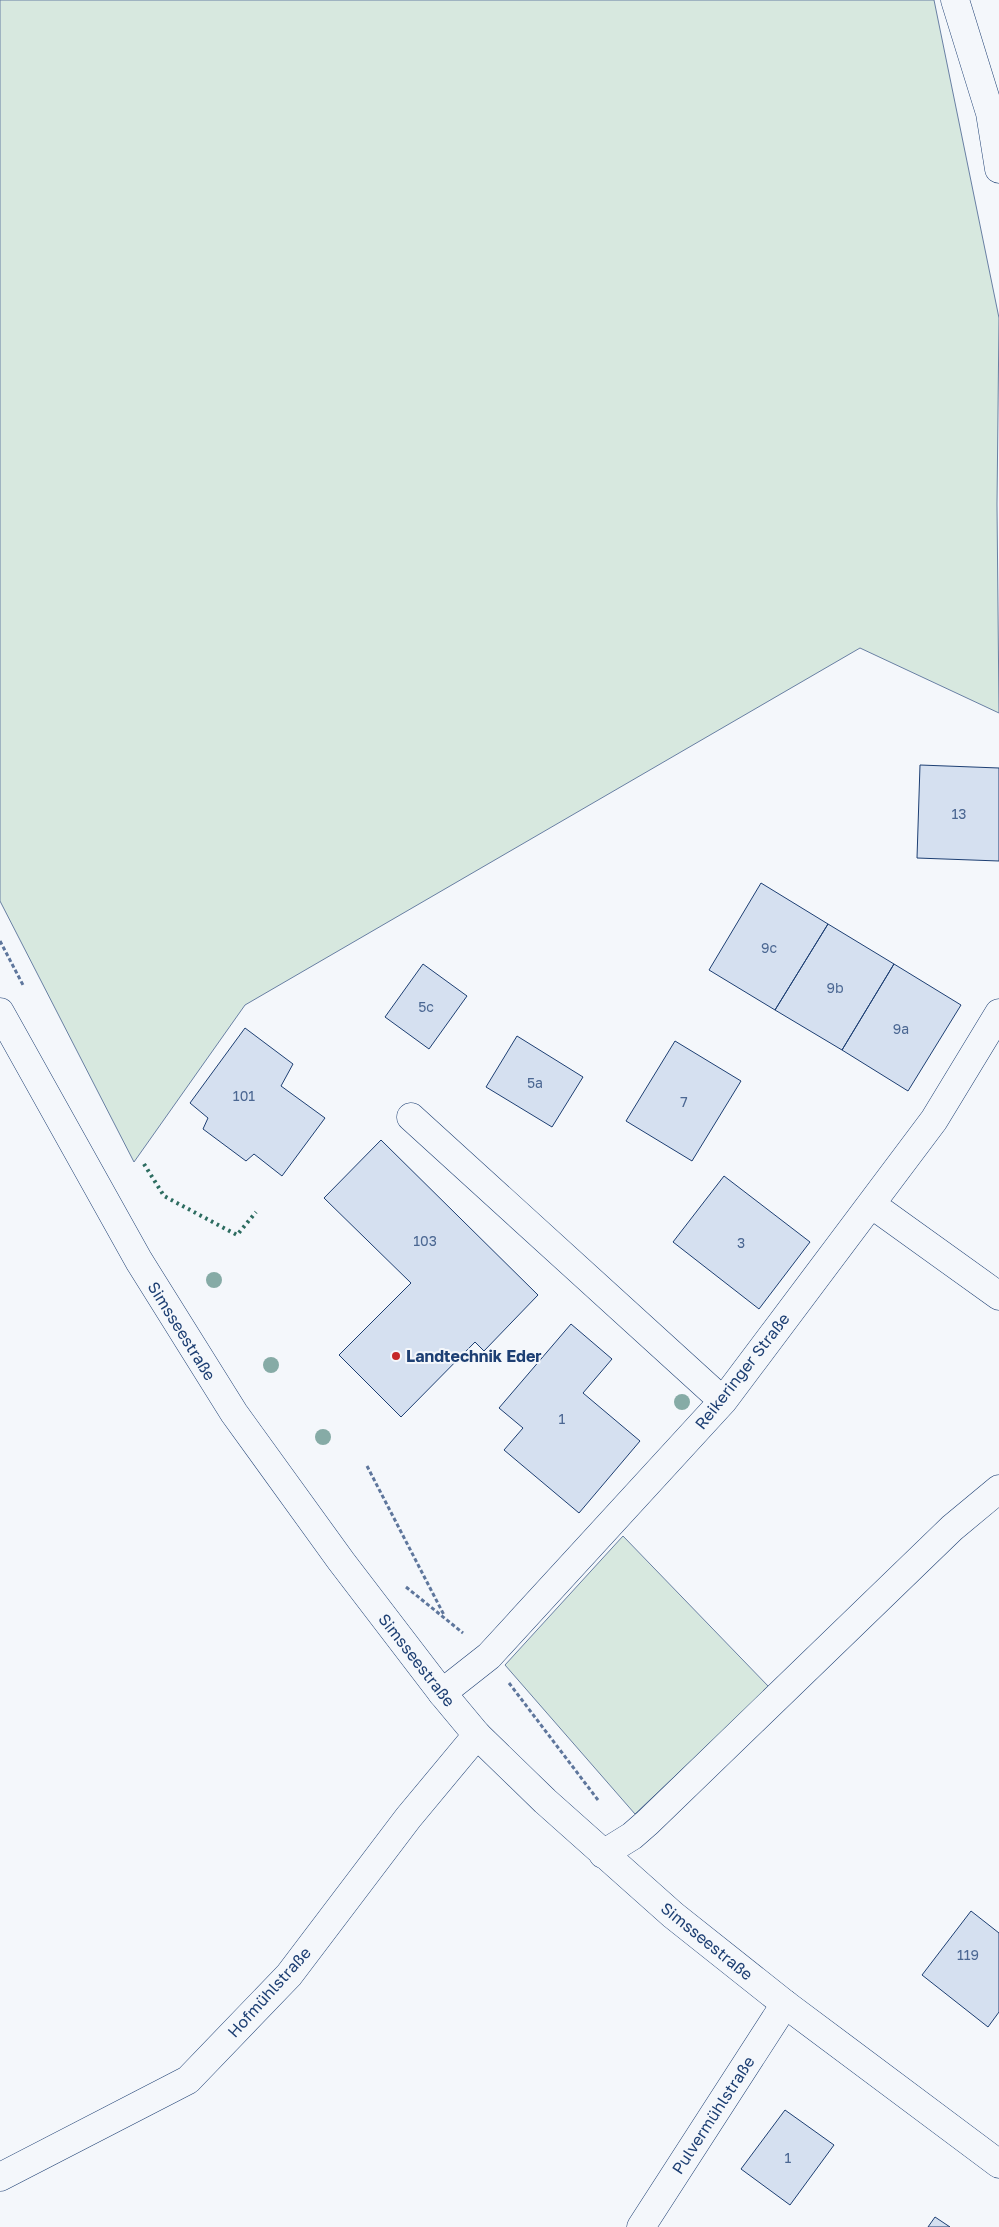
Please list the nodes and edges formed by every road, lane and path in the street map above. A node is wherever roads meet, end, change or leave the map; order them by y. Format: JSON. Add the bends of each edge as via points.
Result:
{"nodes":[{"id":1,"x":955,"y":0,"type":"edge"},
{"id":2,"x":999,"y":169,"type":"edge"},
{"id":3,"x":0,"y":941,"type":"edge"},
{"id":4,"x":27,"y":993,"type":"dead end"},
{"id":5,"x":0,"y":1012,"type":"edge"},
{"id":6,"x":999,"y":1013,"type":"edge"},
{"id":7,"x":410,"y":1117,"type":"dead end"},
{"id":8,"x":871,"y":1204,"type":"junction"},
{"id":9,"x":999,"y":1296,"type":"edge"},
{"id":10,"x":723,"y":1401,"type":"junction"},
{"id":11,"x":367,"y":1466,"type":"dead end"},
{"id":12,"x":999,"y":1489,"type":"edge"},
{"id":13,"x":400,"y":1582,"type":"dead end"},
{"id":14,"x":446,"y":1617,"type":"junction"},
{"id":15,"x":489,"y":1656,"type":"junction"},
{"id":16,"x":442,"y":1693,"type":"junction"},
{"id":17,"x":477,"y":1735,"type":"junction"},
{"id":18,"x":632,"y":1836,"type":"junction"},
{"id":19,"x":603,"y":1854,"type":"junction"},
{"id":20,"x":785,"y":2004,"type":"junction"},
{"id":21,"x":999,"y":2164,"type":"edge"},
{"id":22,"x":0,"y":2177,"type":"edge"},
{"id":23,"x":641,"y":2227,"type":"edge"}],
"edges":[{"from":1,"to":2,"type":"street","via":[[990,113]]},
{"from":3,"to":4,"type":"path"},
{"from":5,"to":16,"type":"street","name":"Simsseestraße","via":[[139,1261],[234,1413]]},
{"from":6,"to":8,"type":"street","name":"Reikeringer Straße","via":[[934,1120]]},
{"from":7,"to":10,"type":"street"},
{"from":8,"to":9,"type":"street"},
{"from":8,"to":10,"type":"street","name":"Reikeringer Straße"},
{"from":10,"to":15,"type":"street","name":"Reikeringer Straße"},
{"from":11,"to":14,"type":"path"},
{"from":12,"to":18,"type":"street","via":[[952,1528]]},
{"from":13,"to":14,"type":"path"},
{"from":14,"to":15,"type":"path"},
{"from":15,"to":16,"type":"street","name":"Reikeringer Straße"},
{"from":15,"to":18,"type":"path","via":[[616,1824]]},
{"from":16,"to":17,"type":"street","name":"Simsseestraße"},
{"from":17,"to":19,"type":"street","name":"Simsseestraße"},
{"from":17,"to":22,"type":"street","name":"Hofmühlstraße","via":[[408,1818],[289,1975],[188,2080]]},
{"from":18,"to":19,"type":"street"},
{"from":19,"to":20,"type":"street","name":"Simsseestraße","via":[[673,1915]]},
{"from":20,"to":21,"type":"street","name":"Simsseestraße"},
{"from":20,"to":23,"type":"street","name":"Pulvermühlstraße"}]}
